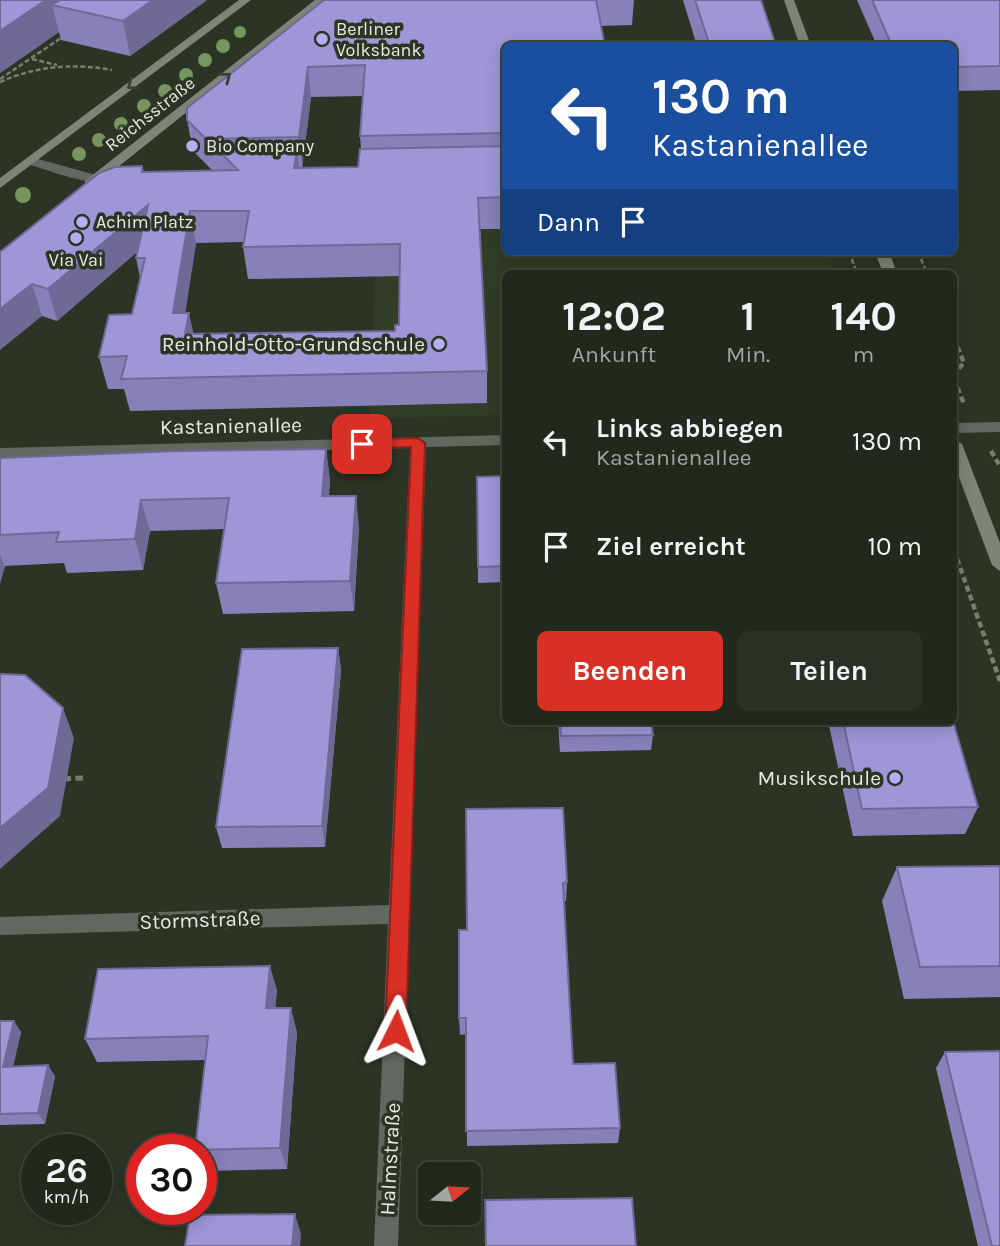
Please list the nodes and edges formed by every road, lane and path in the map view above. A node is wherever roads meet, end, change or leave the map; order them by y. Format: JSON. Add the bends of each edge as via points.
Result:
{"nodes":[{"id":1,"x":246,"y":0,"type":"edge"},
{"id":2,"x":322,"y":0,"type":"edge"},
{"id":3,"x":789,"y":0,"type":"edge"},
{"id":4,"x":61,"y":38,"type":"edge"},
{"id":5,"x":805,"y":42,"type":"edge"},
{"id":6,"x":31,"y":59,"type":"junction"},
{"id":7,"x":60,"y":66,"type":"junction"},
{"id":8,"x":118,"y":72,"type":"dead end"},
{"id":9,"x":0,"y":81,"type":"edge"},
{"id":10,"x":31,"y":161,"type":"junction"},
{"id":11,"x":95,"y":179,"type":"junction"},
{"id":12,"x":120,"y":179,"type":"edge"},
{"id":13,"x":0,"y":184,"type":"edge"},
{"id":14,"x":74,"y":196,"type":"edge"},
{"id":15,"x":957,"y":346,"type":"edge"},
{"id":16,"x":957,"y":370,"type":"edge"},
{"id":17,"x":957,"y":387,"type":"edge"},
{"id":18,"x":966,"y":410,"type":"dead end"},
{"id":19,"x":1000,"y":427,"type":"edge"},
{"id":20,"x":957,"y":428,"type":"edge"},
{"id":21,"x":502,"y":440,"type":"edge"},
{"id":22,"x":418,"y":443,"type":"junction"},
{"id":23,"x":957,"y":452,"type":"edge"},
{"id":24,"x":0,"y":453,"type":"edge"},
{"id":25,"x":957,"y":559,"type":"edge"},
{"id":26,"x":1000,"y":565,"type":"edge"},
{"id":27,"x":1000,"y":681,"type":"edge"},
{"id":28,"x":83,"y":778,"type":"dead end"},
{"id":29,"x":59,"y":779,"type":"edge"},
{"id":30,"x":401,"y":914,"type":"junction"},
{"id":31,"x":0,"y":926,"type":"edge"},
{"id":32,"x":386,"y":1246,"type":"edge"}],
"edges":[{"from":1,"to":10,"type":"main road","name":"Reichsstraße","one_way":true},
{"from":11,"to":2,"type":"main road","name":"Reichsstraße","one_way":true},
{"from":3,"to":5,"type":"main road"},
{"from":4,"to":6,"type":"path"},
{"from":6,"to":7,"type":"path"},
{"from":6,"to":9,"type":"path"},
{"from":7,"to":8,"type":"path"},
{"from":7,"to":9,"type":"path"},
{"from":10,"to":11,"type":"street"},
{"from":10,"to":13,"type":"main road","name":"Reichsstraße"},
{"from":11,"to":12,"type":"street"},
{"from":11,"to":14,"type":"main road","name":"Reichsstraße"},
{"from":15,"to":16,"type":"path","via":[[964,363]]},
{"from":17,"to":18,"type":"path"},
{"from":19,"to":20,"type":"street"},
{"from":21,"to":22,"type":"street","name":"Kastanienallee"},
{"from":22,"to":24,"type":"street","name":"Kastanienallee"},
{"from":22,"to":30,"type":"street","name":"Halmstraße"},
{"from":23,"to":26,"type":"main road"},
{"from":25,"to":27,"type":"path"},
{"from":28,"to":29,"type":"path"},
{"from":30,"to":31,"type":"street","name":"Stormstraße"},
{"from":30,"to":32,"type":"street","name":"Halmstraße"}]}
